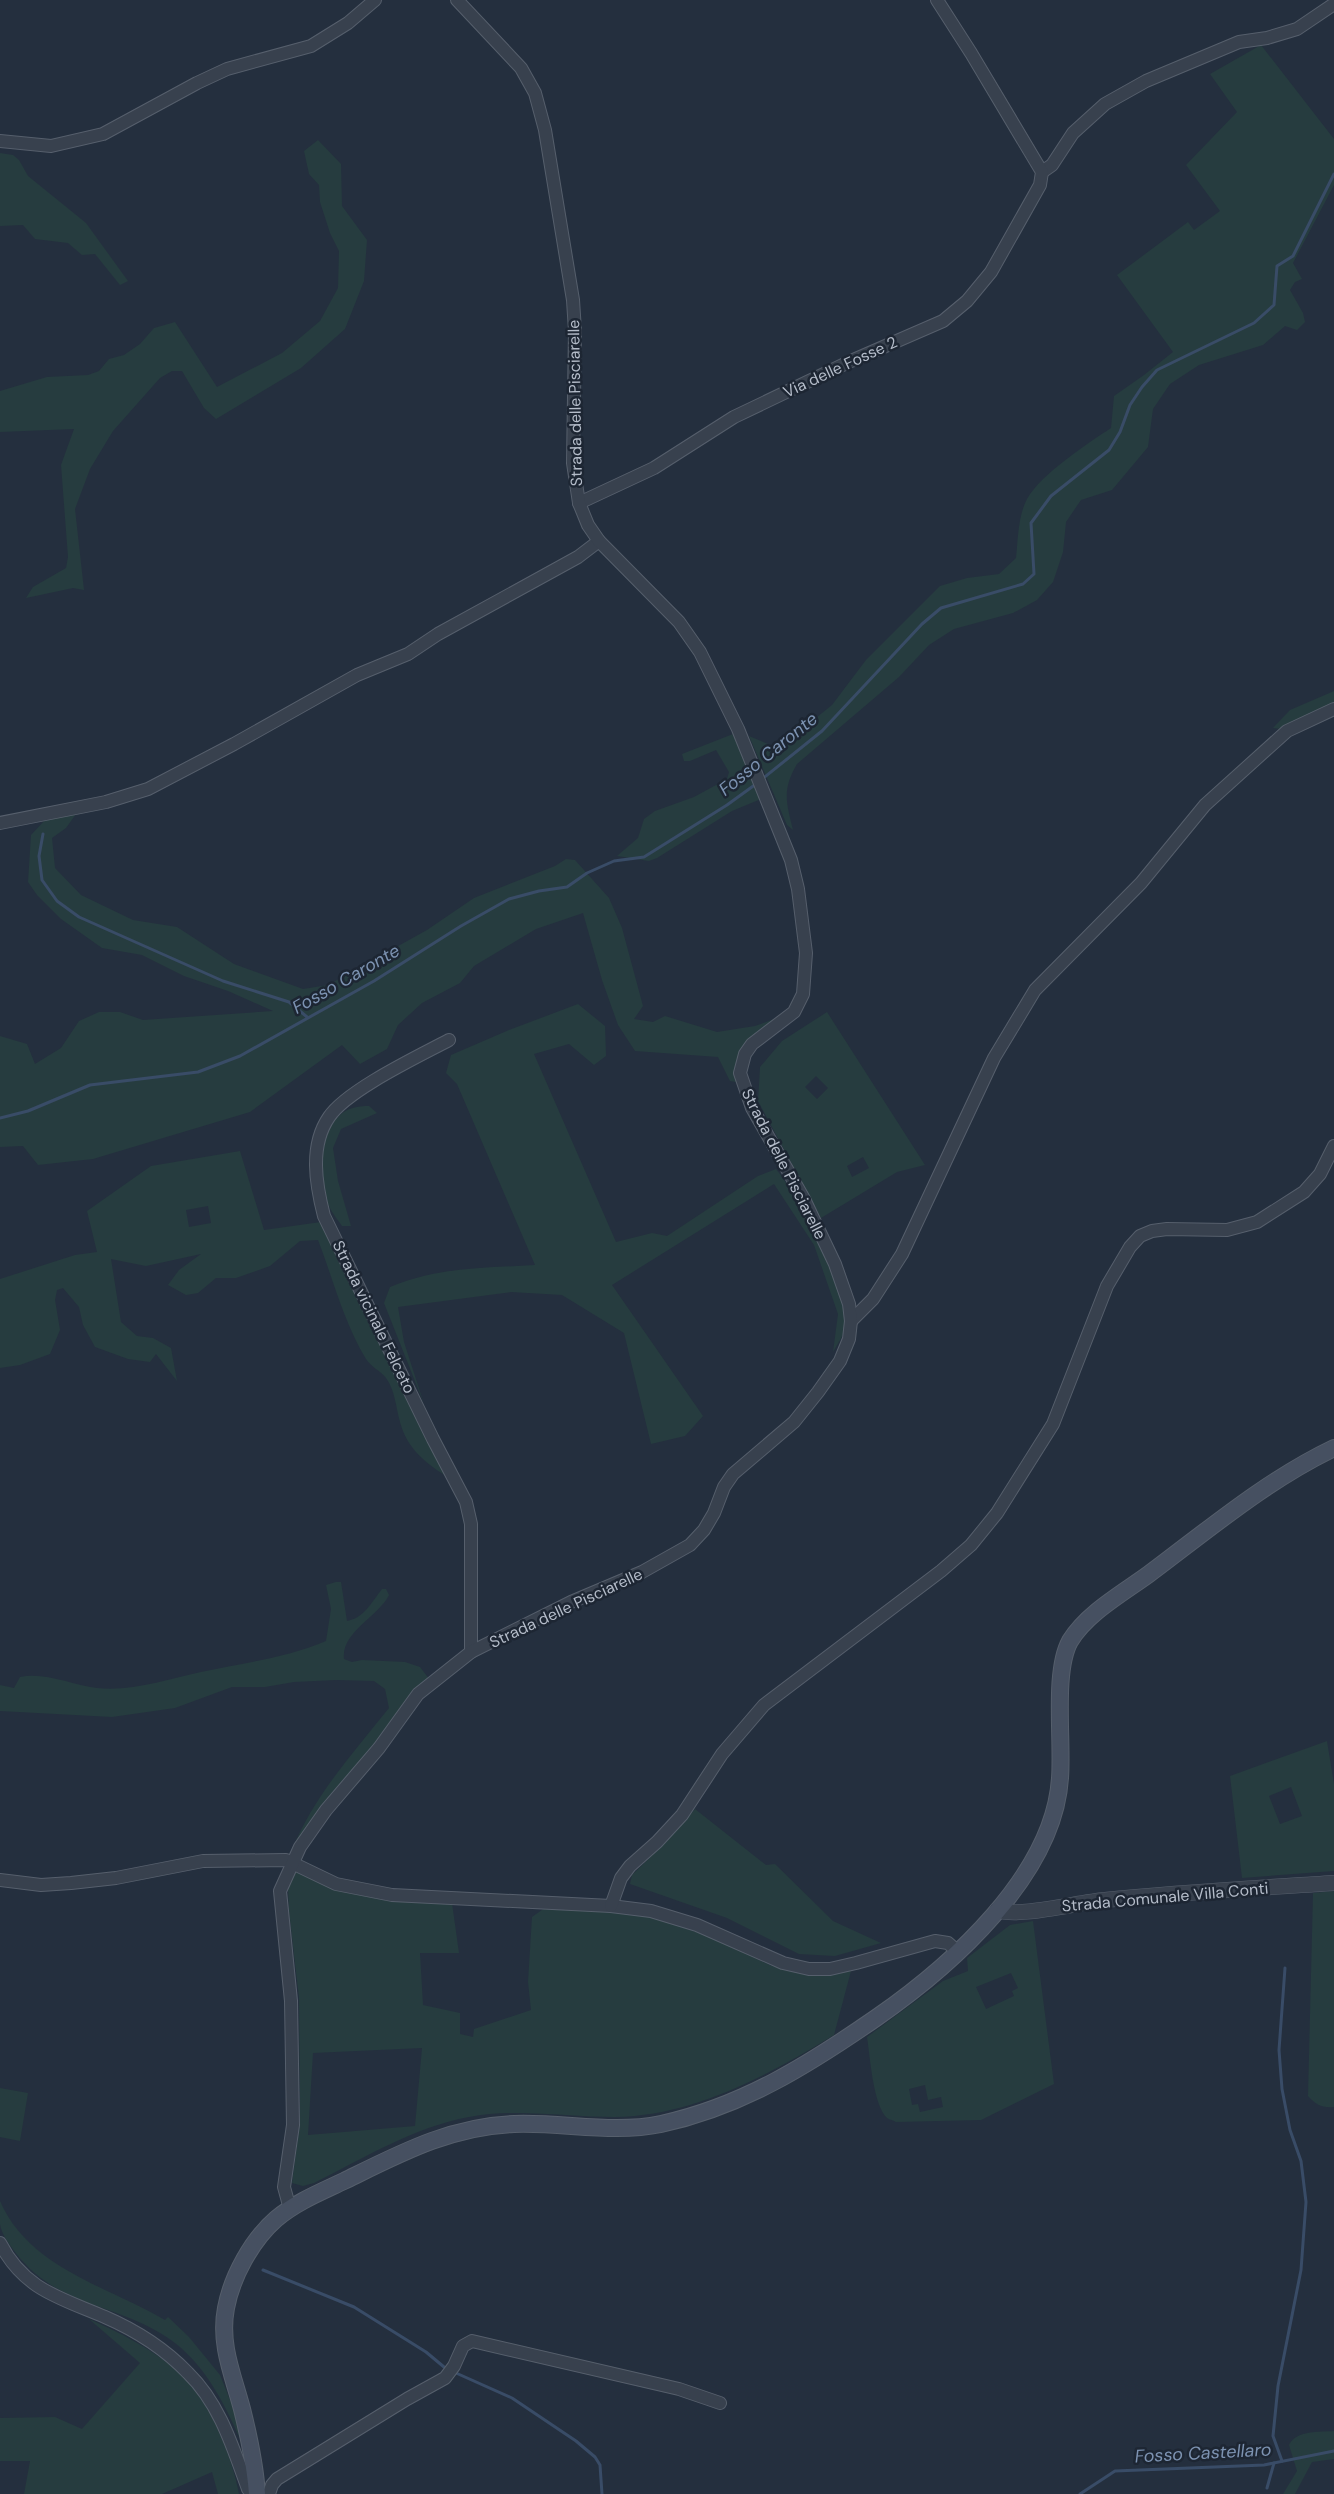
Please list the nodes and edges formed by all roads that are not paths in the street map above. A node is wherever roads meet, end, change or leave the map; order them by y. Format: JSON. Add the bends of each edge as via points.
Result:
{"nodes":[{"id":1,"x":375,"y":0,"type":"edge"},
{"id":2,"x":457,"y":0,"type":"edge"},
{"id":3,"x":937,"y":0,"type":"edge"},
{"id":4,"x":1334,"y":4,"type":"edge"},
{"id":5,"x":0,"y":141,"type":"edge"},
{"id":6,"x":1042,"y":172,"type":"junction"},
{"id":7,"x":579,"y":503,"type":"junction"},
{"id":8,"x":599,"y":541,"type":"junction"},
{"id":9,"x":1334,"y":709,"type":"edge"},
{"id":10,"x":0,"y":823,"type":"edge"},
{"id":11,"x":449,"y":1040,"type":"dead end"},
{"id":12,"x":1334,"y":1146,"type":"edge"},
{"id":13,"x":851,"y":1321,"type":"junction"},
{"id":14,"x":1334,"y":1448,"type":"edge"},
{"id":15,"x":471,"y":1652,"type":"junction"},
{"id":16,"x":293,"y":1862,"type":"junction"},
{"id":17,"x":0,"y":1880,"type":"edge"},
{"id":18,"x":1334,"y":1883,"type":"edge"},
{"id":19,"x":611,"y":1906,"type":"junction"},
{"id":20,"x":997,"y":1910,"type":"junction"},
{"id":21,"x":957,"y":1951,"type":"junction"},
{"id":22,"x":290,"y":2209,"type":"junction"},
{"id":23,"x":0,"y":2243,"type":"edge"},
{"id":24,"x":720,"y":2403,"type":"dead end"},
{"id":25,"x":255,"y":2494,"type":"edge"},
{"id":26,"x":269,"y":2494,"type":"edge"}],
"edges":[{"from":1,"to":5,"type":"street","via":[[311,46],[228,69],[103,134],[51,146]]},
{"from":2,"to":7,"type":"street","name":"Strada delle Pisciarelle","via":[[521,68],[535,93],[545,130],[573,300],[573,463]]},
{"from":3,"to":6,"type":"street"},
{"from":4,"to":6,"type":"street","name":"Via delle Fosse 2","via":[[1297,28],[1239,42],[1146,81],[1105,104],[1074,133],[1052,165]]},
{"from":6,"to":7,"type":"street","name":"Via delle Fosse 2","via":[[1040,185],[991,272],[967,301],[943,321],[734,417],[654,468]]},
{"from":7,"to":8,"type":"street","name":"Strada delle Pisciarelle"},
{"from":8,"to":10,"type":"street","via":[[578,557],[408,654],[357,675],[148,789],[106,802]]},
{"from":8,"to":13,"type":"street","name":"Strada delle Pisciarelle","via":[[689,635],[747,750],[791,860],[806,953],[806,983],[800,1004],[757,1040],[745,1054],[740,1073],[752,1108],[804,1199],[835,1264]]},
{"from":9,"to":13,"type":"street","via":[[1287,731],[1204,805],[1141,883],[1035,990],[994,1058],[902,1254],[873,1299]]},
{"from":11,"to":15,"type":"street","name":"Strada vicinale Felceto","via":[[379,1078],[343,1103],[322,1131],[316,1169],[324,1216],[466,1502],[471,1524]]},
{"from":12,"to":19,"type":"street","via":[[1320,1174],[1304,1192],[1257,1222],[1227,1230],[1152,1231],[1135,1242],[1107,1286],[1053,1424],[990,1521],[971,1545],[941,1571],[764,1706],[722,1754],[682,1815],[630,1866]]},
{"from":13,"to":15,"type":"street","name":"Strada delle Pisciarelle","via":[[840,1361],[818,1392],[794,1422],[733,1474],[704,1530],[690,1545],[642,1572]]},
{"from":14,"to":20,"type":"main road","via":[[1251,1499],[1106,1606],[1075,1635],[1062,1663],[1060,1780],[1052,1819],[1033,1861]]},
{"from":15,"to":16,"type":"street","name":"Strada delle Pisciarelle","via":[[418,1694],[380,1748],[311,1830]]},
{"from":16,"to":17,"type":"street","via":[[203,1861],[116,1878],[41,1885]]},
{"from":16,"to":19,"type":"street","via":[[336,1884],[392,1895]]},
{"from":16,"to":22,"type":"street","name":"Strada delle Pisciarelle","via":[[280,1891],[291,2001],[293,2125],[284,2187]]},
{"from":18,"to":20,"type":"street","name":"Strada Comunale Villa Conti","via":[[1120,1898],[1021,1912]]},
{"from":19,"to":21,"type":"street","via":[[651,1911],[688,1922],[783,1963],[809,1969],[830,1969],[935,1941],[948,1943]]},
{"from":20,"to":21,"type":"main road"},
{"from":21,"to":22,"type":"main road","via":[[918,1987],[858,2031],[788,2076],[729,2103],[655,2125],[618,2128],[514,2124],[447,2134],[414,2146]]},
{"from":22,"to":25,"type":"main road","via":[[274,2221],[247,2255],[225,2310],[226,2356],[250,2443]]},
{"from":23,"to":25,"type":"street","via":[[20,2272],[43,2291],[137,2333],[189,2373],[223,2423],[248,2489]]},
{"from":24,"to":26,"type":"street","via":[[472,2341],[463,2346],[446,2378],[277,2479]]}]}
